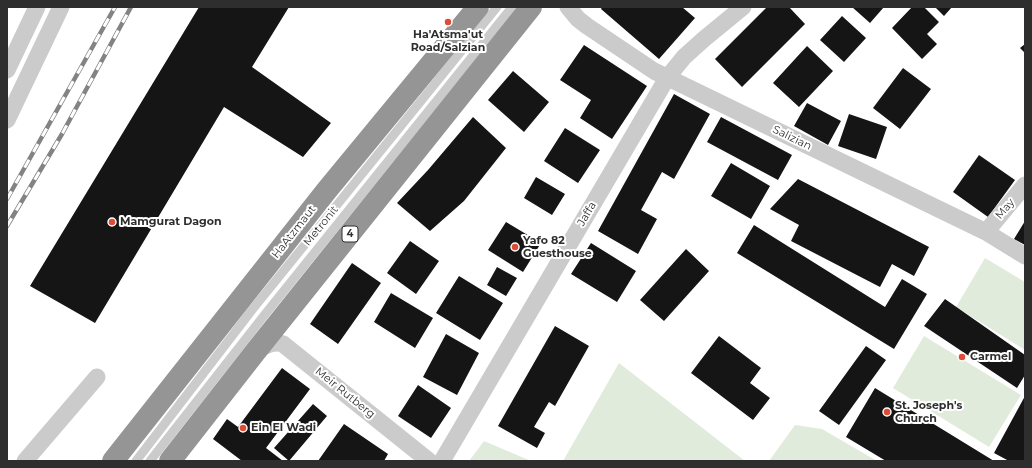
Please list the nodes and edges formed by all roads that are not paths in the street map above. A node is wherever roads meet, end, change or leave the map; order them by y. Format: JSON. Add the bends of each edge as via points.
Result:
{"nodes":[{"id":1,"x":37,"y":7,"type":"edge"},
{"id":2,"x":61,"y":7,"type":"edge"},
{"id":3,"x":478,"y":7,"type":"edge"},
{"id":4,"x":497,"y":7,"type":"edge"},
{"id":5,"x":512,"y":7,"type":"edge"},
{"id":6,"x":532,"y":7,"type":"edge"},
{"id":7,"x":568,"y":7,"type":"edge"},
{"id":8,"x":743,"y":7,"type":"edge"},
{"id":9,"x":7,"y":70,"type":"edge"},
{"id":10,"x":667,"y":78,"type":"junction"},
{"id":11,"x":7,"y":120,"type":"edge"},
{"id":12,"x":1025,"y":186,"type":"edge"},
{"id":13,"x":986,"y":232,"type":"junction"},
{"id":14,"x":1025,"y":256,"type":"edge"},
{"id":15,"x":256,"y":351,"type":"junction"},
{"id":16,"x":97,"y":377,"type":"dead end"},
{"id":17,"x":25,"y":461,"type":"edge"},
{"id":18,"x":113,"y":461,"type":"edge"},
{"id":19,"x":136,"y":461,"type":"edge"},
{"id":20,"x":150,"y":461,"type":"edge"},
{"id":21,"x":170,"y":461,"type":"edge"},
{"id":22,"x":429,"y":461,"type":"edge"},
{"id":23,"x":442,"y":461,"type":"edge"}],
"edges":[{"from":1,"to":9,"type":"street"},
{"from":2,"to":11,"type":"street"},
{"from":3,"to":18,"type":"highway","name":"HaAtzmaut","via":[[327,190]]},
{"from":4,"to":19,"type":"lane","name":"Metronit","via":[[252,310]]},
{"from":5,"to":20,"type":"lane","name":"Metronit"},
{"from":6,"to":15,"type":"highway","number":"4"},
{"from":7,"to":10,"type":"street","name":"Salizian","via":[[586,26]]},
{"from":8,"to":10,"type":"street","name":"Jaffa","via":[[684,57]]},
{"from":10,"to":13,"type":"street","name":"Salizian"},
{"from":10,"to":23,"type":"street","name":"Jaffa"},
{"from":12,"to":13,"type":"street","name":"May"},
{"from":13,"to":14,"type":"street","name":"Salizian"},
{"from":15,"to":21,"type":"highway","number":"4"},
{"from":15,"to":22,"type":"street","name":"Meir Rutberg","via":[[267,344],[283,344]]},
{"from":16,"to":17,"type":"street"}]}
